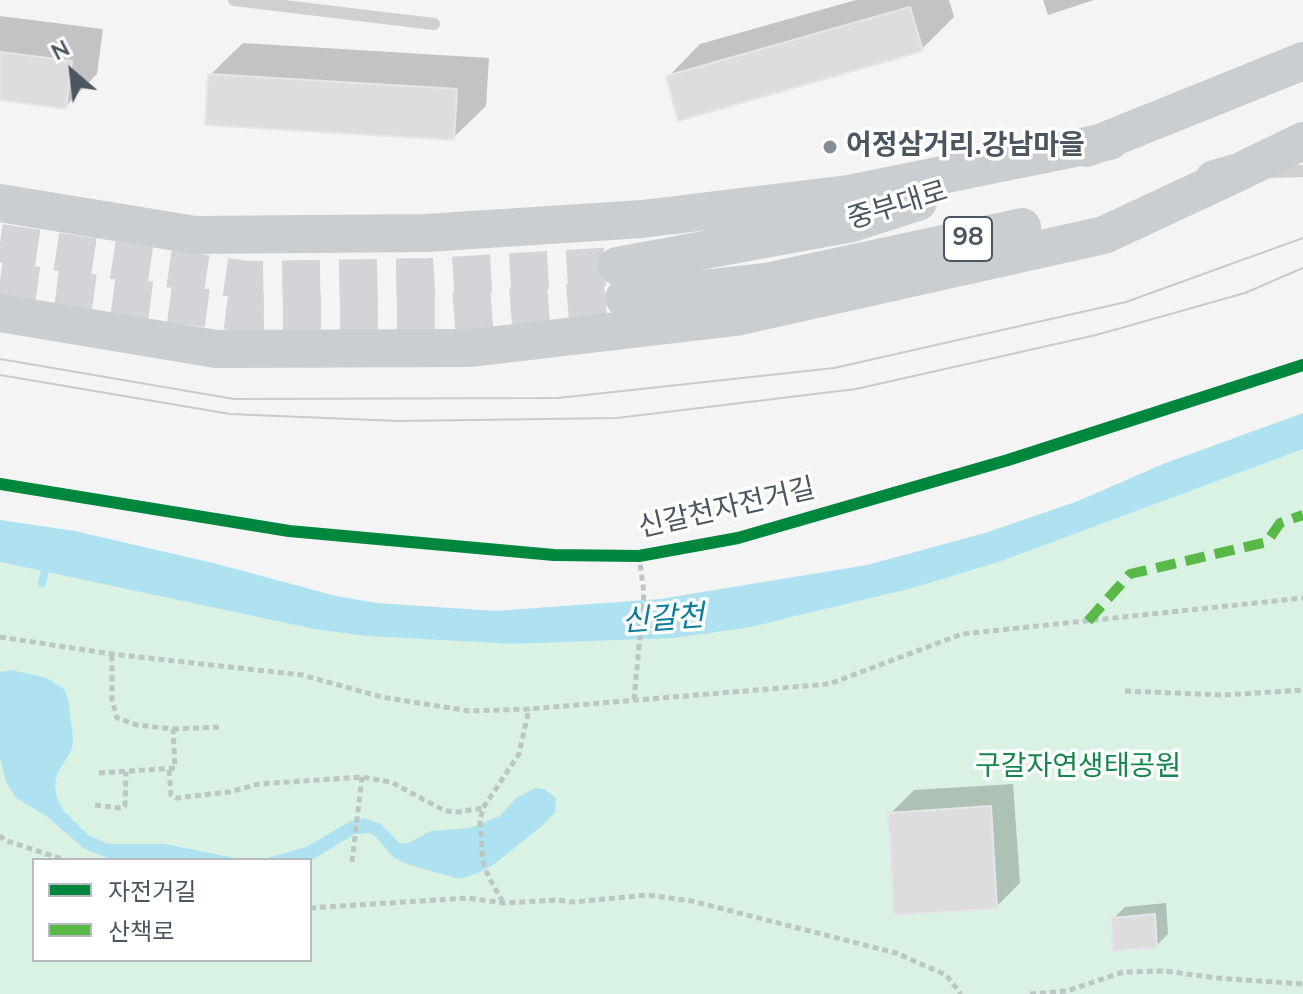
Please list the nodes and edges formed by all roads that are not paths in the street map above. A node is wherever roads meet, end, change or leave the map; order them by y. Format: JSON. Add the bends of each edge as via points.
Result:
{"nodes":[{"id":1,"x":234,"y":0,"type":"edge"},
{"id":2,"x":434,"y":24,"type":"dead end"},
{"id":3,"x":1303,"y":61,"type":"edge"},
{"id":4,"x":1110,"y":141,"type":"junction"},
{"id":5,"x":1303,"y":141,"type":"edge"},
{"id":6,"x":1303,"y":171,"type":"edge"},
{"id":7,"x":1239,"y":172,"type":"junction"},
{"id":8,"x":0,"y":203,"type":"edge"},
{"id":9,"x":0,"y":313,"type":"edge"}],
"edges":[{"from":1,"to":2,"type":"lane"},
{"from":3,"to":4,"type":"main road","name":"중부대로","number":"98"},
{"from":4,"to":7,"type":"main road","name":"중부대로","number":"98","via":[[852,223],[620,282],[766,282],[1119,207]]},
{"from":4,"to":8,"type":"main road","via":[[848,194],[642,219],[426,233],[195,235]]},
{"from":5,"to":7,"type":"main road","name":"중부대로","number":"98"},
{"from":6,"to":7,"type":"lane"},
{"from":7,"to":9,"type":"main road","via":[[1104,235],[736,317],[471,348],[216,349]]}]}
